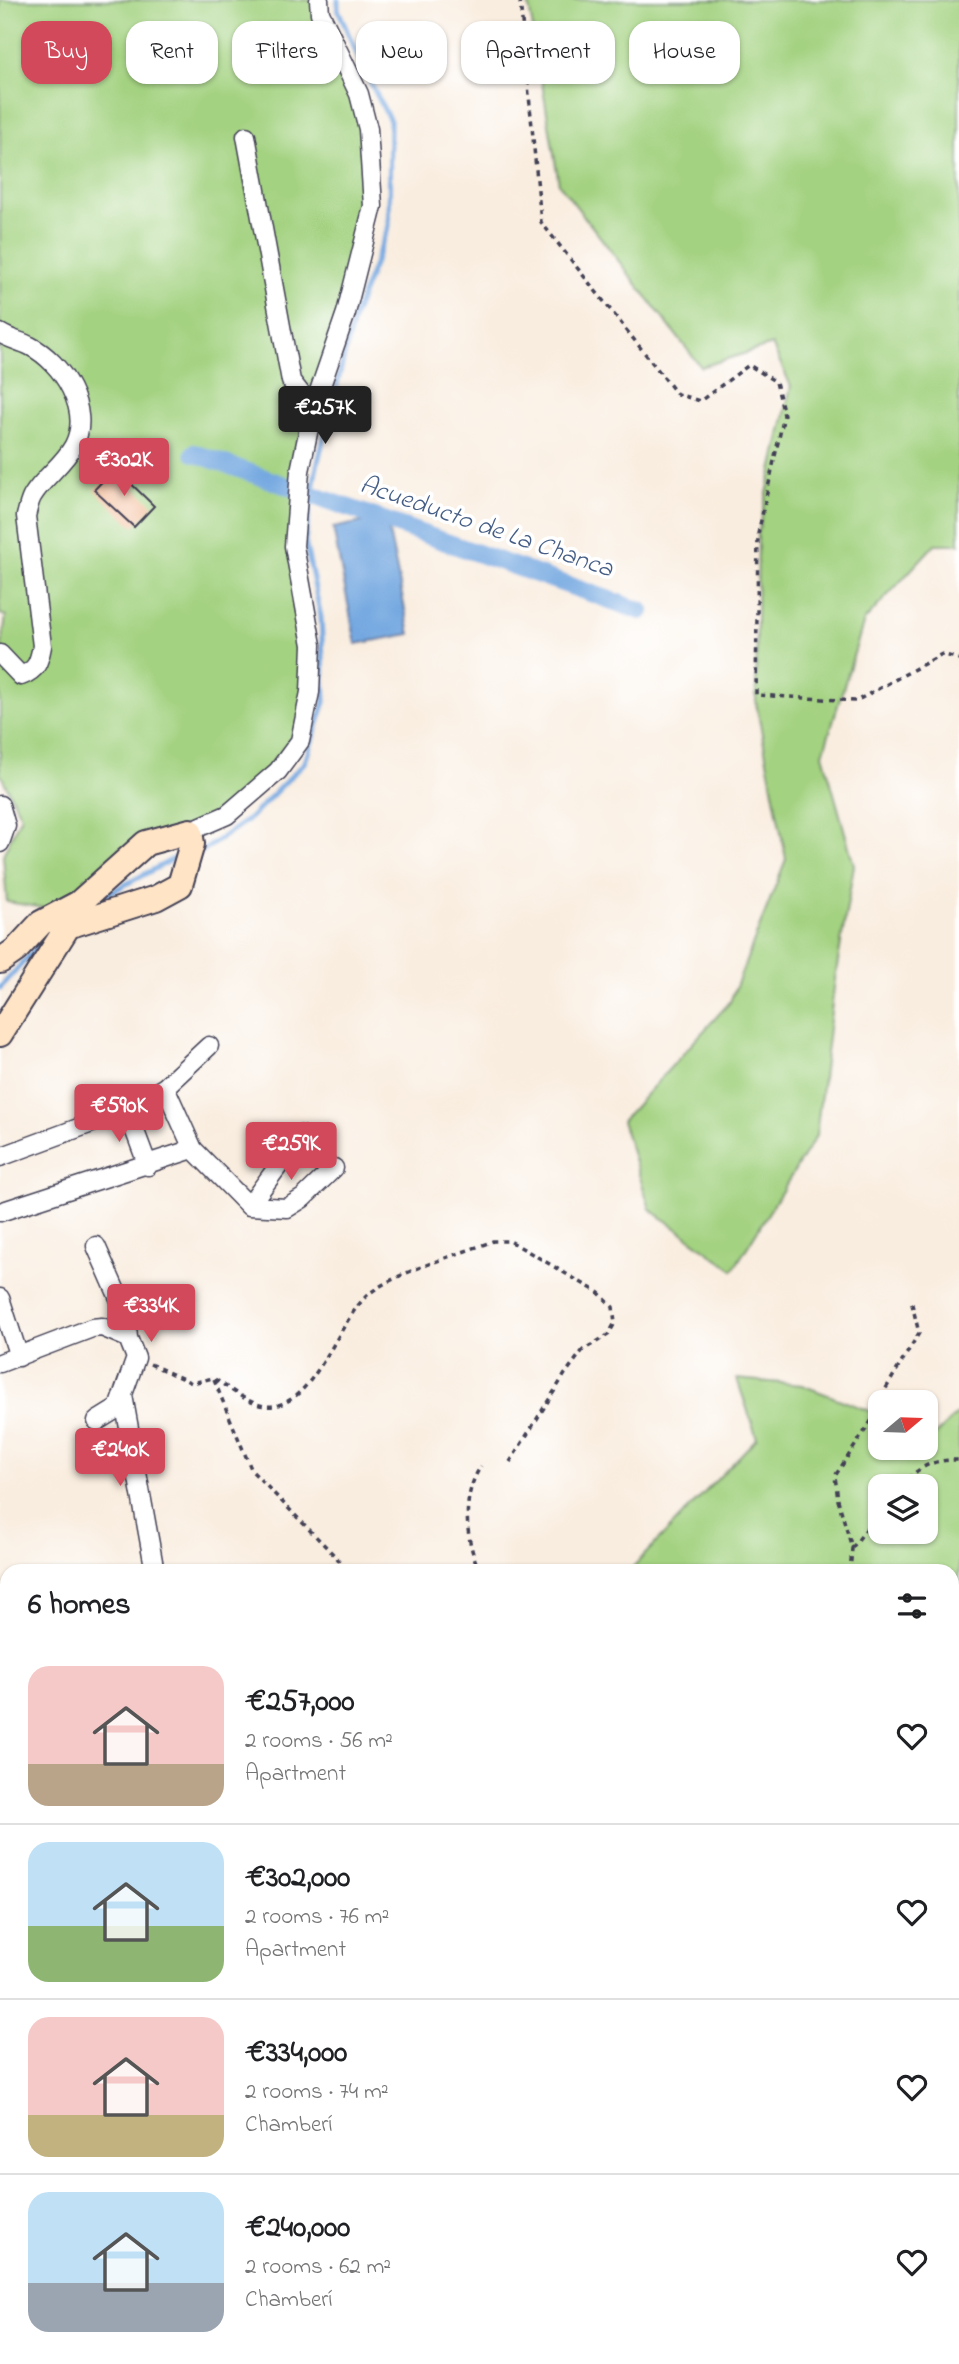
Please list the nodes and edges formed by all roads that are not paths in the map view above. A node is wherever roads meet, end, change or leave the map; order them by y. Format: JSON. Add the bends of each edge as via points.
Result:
{"nodes":[{"id":1,"x":319,"y":0,"type":"edge"},
{"id":2,"x":246,"y":136,"type":"dead end"},
{"id":3,"x":0,"y":333,"type":"edge"},
{"id":4,"x":313,"y":409,"type":"junction"},
{"id":5,"x":0,"y":654,"type":"edge"},
{"id":6,"x":0,"y":805,"type":"edge"},
{"id":7,"x":191,"y":838,"type":"junction"},
{"id":8,"x":0,"y":843,"type":"edge"},
{"id":9,"x":0,"y":961,"type":"edge"},
{"id":10,"x":0,"y":1034,"type":"edge"},
{"id":11,"x":209,"y":1046,"type":"dead end"},
{"id":12,"x":165,"y":1087,"type":"junction"},
{"id":13,"x":127,"y":1110,"type":"junction"},
{"id":14,"x":301,"y":1135,"type":"dead end"},
{"id":15,"x":193,"y":1149,"type":"junction"},
{"id":16,"x":0,"y":1157,"type":"edge"},
{"id":17,"x":148,"y":1166,"type":"junction"},
{"id":18,"x":334,"y":1168,"type":"dead end"},
{"id":19,"x":249,"y":1206,"type":"junction"},
{"id":20,"x":0,"y":1212,"type":"edge"},
{"id":21,"x":96,"y":1246,"type":"dead end"},
{"id":22,"x":0,"y":1298,"type":"edge"},
{"id":23,"x":128,"y":1338,"type":"junction"},
{"id":24,"x":19,"y":1357,"type":"junction"},
{"id":25,"x":0,"y":1363,"type":"edge"},
{"id":26,"x":123,"y":1395,"type":"junction"},
{"id":27,"x":97,"y":1420,"type":"dead end"},
{"id":28,"x":154,"y":1564,"type":"edge"}],
"edges":[{"from":1,"to":4,"type":"street","via":[[320,13],[359,94],[368,129],[373,206],[346,313]]},
{"from":2,"to":4,"type":"street","via":[[291,382]]},
{"from":3,"to":5,"type":"street","via":[[31,346],[65,378],[77,404],[80,427],[73,446],[32,496],[26,516],[42,646],[38,664],[21,676]]},
{"from":4,"to":7,"type":"street","via":[[300,471],[293,546],[312,645],[310,692],[300,741],[278,771],[227,815]]},
{"from":6,"to":8,"type":"street","via":[[6,826]]},
{"from":7,"to":9,"type":"street","via":[[146,843],[79,903],[41,923]]},
{"from":7,"to":10,"type":"street","via":[[180,885],[156,898],[68,926]]},
{"from":11,"to":12,"type":"street"},
{"from":12,"to":13,"type":"street"},
{"from":12,"to":15,"type":"street"},
{"from":13,"to":16,"type":"street"},
{"from":13,"to":17,"type":"street"},
{"from":14,"to":19,"type":"street"},
{"from":15,"to":17,"type":"street"},
{"from":15,"to":19,"type":"street"},
{"from":17,"to":20,"type":"street"},
{"from":18,"to":19,"type":"street","via":[[286,1208]]},
{"from":21,"to":23,"type":"street","via":[[126,1314]]},
{"from":22,"to":24,"type":"street"},
{"from":23,"to":24,"type":"street","via":[[102,1327],[92,1328]]},
{"from":23,"to":26,"type":"street","via":[[136,1358]]},
{"from":24,"to":25,"type":"street"},
{"from":26,"to":27,"type":"street","via":[[118,1408]]},
{"from":26,"to":28,"type":"street"}]}
